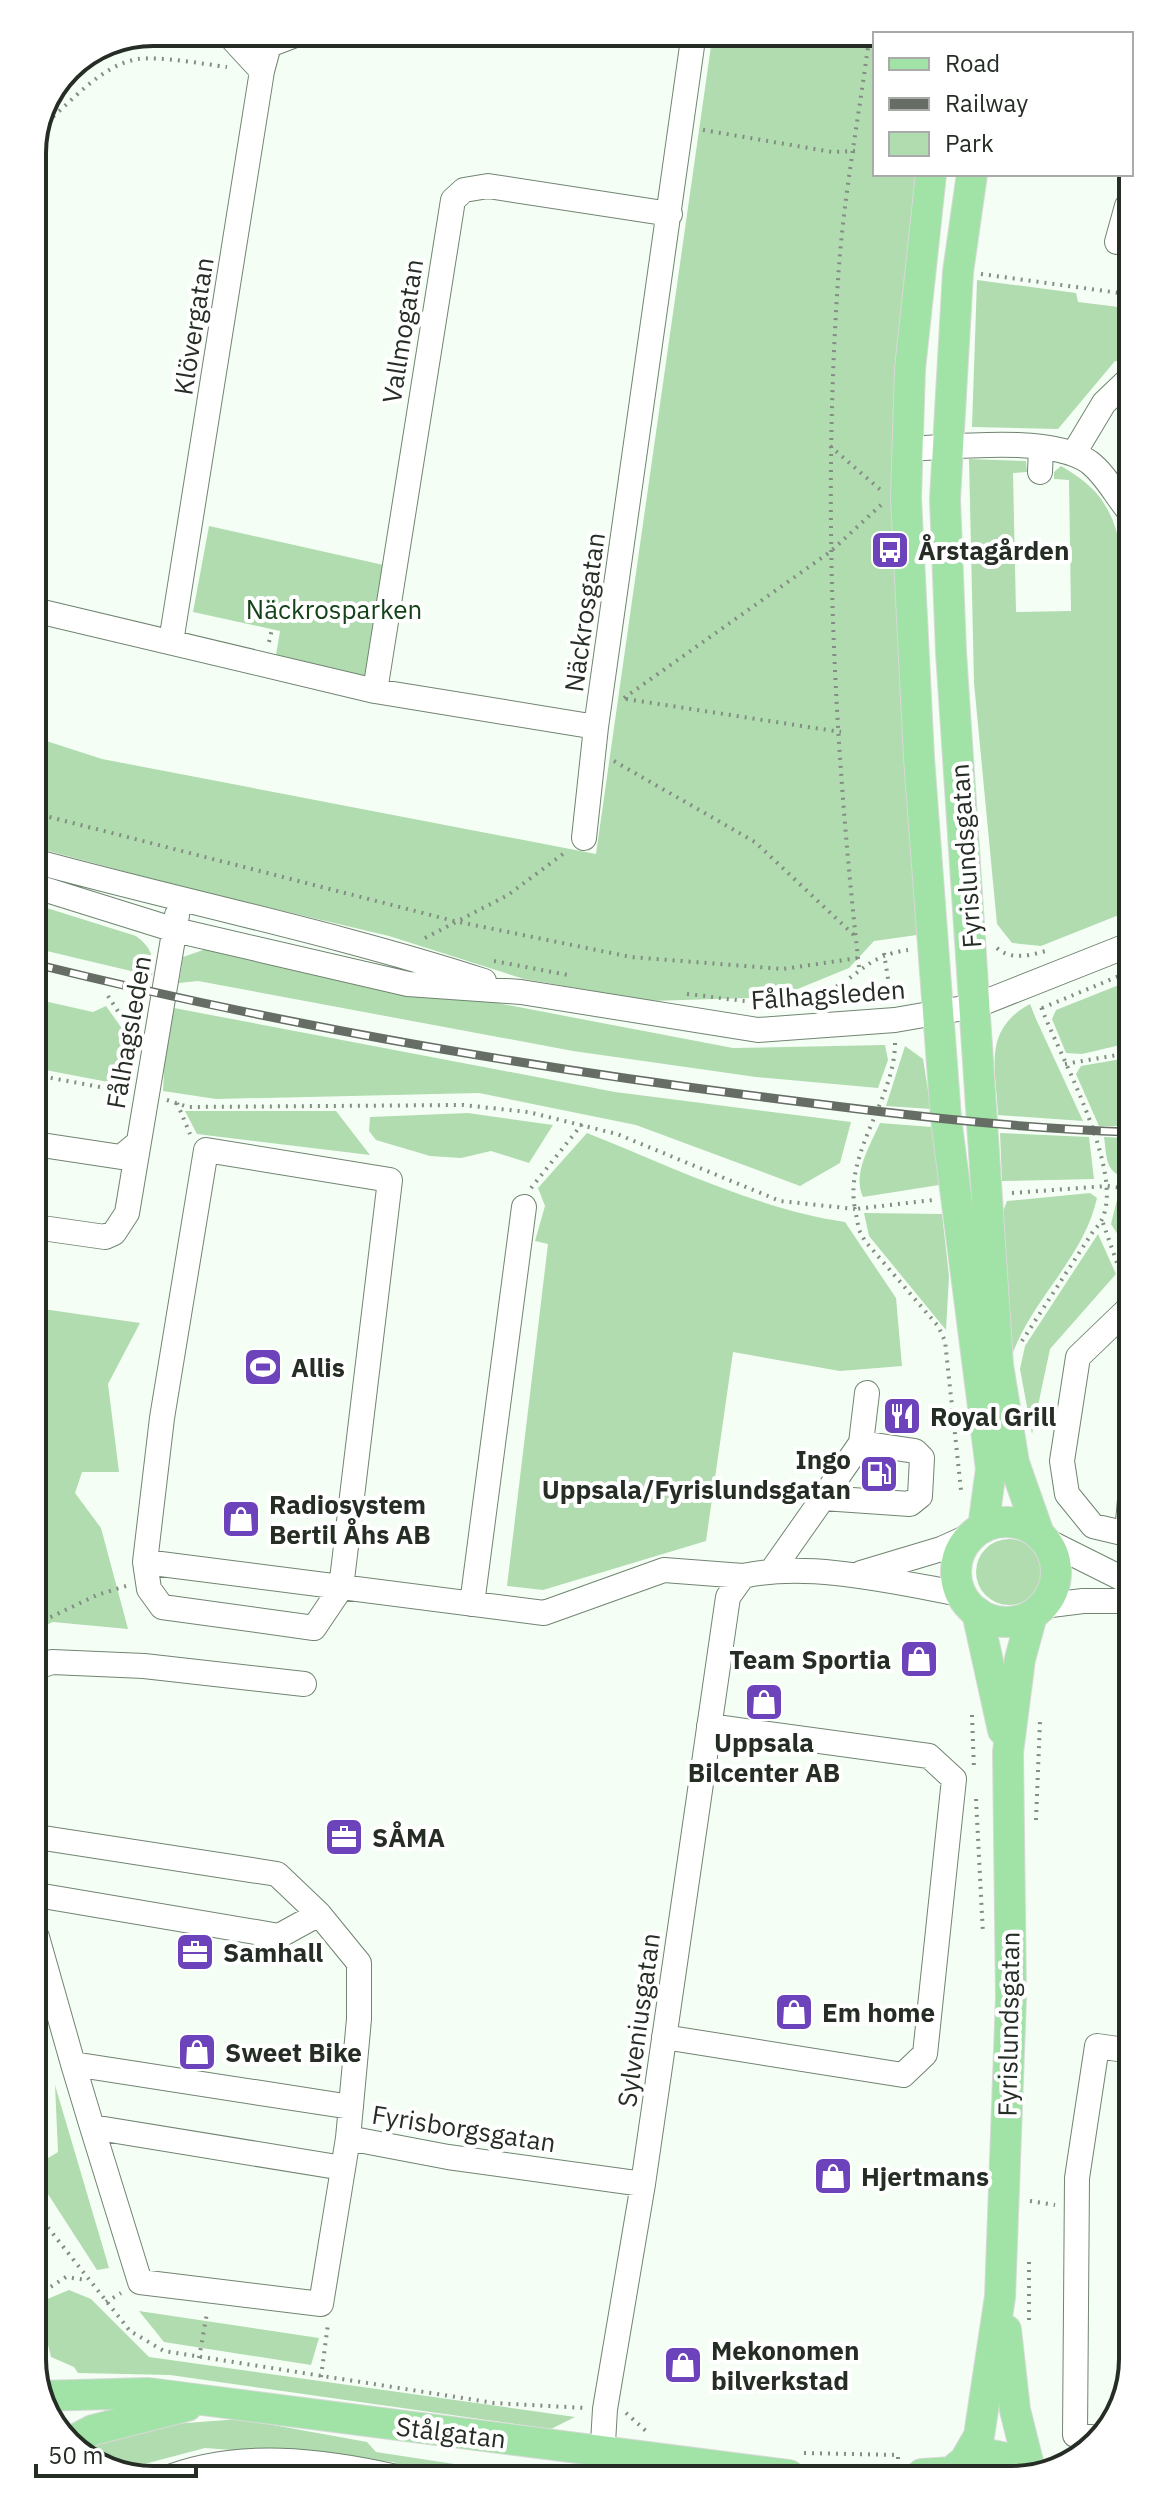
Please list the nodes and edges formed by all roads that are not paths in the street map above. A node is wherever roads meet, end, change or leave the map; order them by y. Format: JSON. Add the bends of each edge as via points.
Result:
{"nodes":[{"id":1,"x":239,"y":46,"type":"edge"},
{"id":2,"x":269,"y":46,"type":"edge"},
{"id":3,"x":692,"y":46,"type":"edge"},
{"id":4,"x":262,"y":71,"type":"junction"},
{"id":5,"x":931,"y":176,"type":"edge"},
{"id":6,"x":972,"y":176,"type":"edge"},
{"id":7,"x":670,"y":214,"type":"junction"},
{"id":8,"x":1119,"y":235,"type":"edge"},
{"id":9,"x":1117,"y":242,"type":"dead end"},
{"id":10,"x":1119,"y":389,"type":"edge"},
{"id":11,"x":945,"y":448,"type":"junction"},
{"id":12,"x":907,"y":449,"type":"junction"},
{"id":13,"x":1074,"y":453,"type":"junction"},
{"id":14,"x":1119,"y":497,"type":"edge"},
{"id":15,"x":46,"y":613,"type":"edge"},
{"id":16,"x":171,"y":642,"type":"junction"},
{"id":17,"x":375,"y":691,"type":"junction"},
{"id":18,"x":595,"y":738,"type":"junction"},
{"id":19,"x":584,"y":838,"type":"road end"},
{"id":20,"x":46,"y":864,"type":"edge"},
{"id":21,"x":46,"y":890,"type":"edge"},
{"id":22,"x":179,"y":901,"type":"junction"},
{"id":23,"x":175,"y":930,"type":"junction"},
{"id":24,"x":1119,"y":949,"type":"edge"},
{"id":25,"x":521,"y":992,"type":"junction"},
{"id":26,"x":975,"y":1006,"type":"junction"},
{"id":27,"x":937,"y":1013,"type":"junction"},
{"id":28,"x":138,"y":1143,"type":"junction"},
{"id":29,"x":46,"y":1146,"type":"edge"},
{"id":30,"x":524,"y":1207,"type":"road end"},
{"id":31,"x":46,"y":1229,"type":"edge"},
{"id":32,"x":1119,"y":1318,"type":"edge"},
{"id":33,"x":867,"y":1393,"type":"dead end"},
{"id":34,"x":861,"y":1443,"type":"junction"},
{"id":35,"x":823,"y":1498,"type":"junction"},
{"id":36,"x":978,"y":1532,"type":"junction"},
{"id":37,"x":1119,"y":1532,"type":"edge"},
{"id":38,"x":1042,"y":1537,"type":"junction"},
{"id":39,"x":773,"y":1569,"type":"junction"},
{"id":40,"x":146,"y":1571,"type":"junction"},
{"id":41,"x":743,"y":1576,"type":"junction"},
{"id":42,"x":847,"y":1577,"type":"junction"},
{"id":43,"x":1119,"y":1577,"type":"edge"},
{"id":44,"x":341,"y":1588,"type":"junction"},
{"id":45,"x":1119,"y":1601,"type":"edge"},
{"id":46,"x":969,"y":1603,"type":"junction"},
{"id":47,"x":472,"y":1604,"type":"junction"},
{"id":48,"x":1037,"y":1610,"type":"junction"},
{"id":49,"x":46,"y":1664,"type":"edge"},
{"id":50,"x":304,"y":1684,"type":"dead end"},
{"id":51,"x":709,"y":1726,"type":"junction"},
{"id":52,"x":1008,"y":1752,"type":"junction"},
{"id":53,"x":46,"y":1838,"type":"edge"},
{"id":54,"x":46,"y":1897,"type":"edge"},
{"id":55,"x":319,"y":1914,"type":"junction"},
{"id":56,"x":46,"y":1969,"type":"edge"},
{"id":57,"x":664,"y":2037,"type":"junction"},
{"id":58,"x":1119,"y":2049,"type":"edge"},
{"id":59,"x":73,"y":2064,"type":"junction"},
{"id":60,"x":351,"y":2107,"type":"junction"},
{"id":61,"x":92,"y":2127,"type":"junction"},
{"id":62,"x":348,"y":2138,"type":"junction"},
{"id":63,"x":343,"y":2168,"type":"junction"},
{"id":64,"x":643,"y":2184,"type":"junction"},
{"id":65,"x":1000,"y":2297,"type":"junction"},
{"id":66,"x":50,"y":2387,"type":"edge"},
{"id":67,"x":208,"y":2402,"type":"junction"},
{"id":68,"x":79,"y":2437,"type":"edge"},
{"id":69,"x":1086,"y":2437,"type":"edge"},
{"id":70,"x":601,"y":2463,"type":"edge"},
{"id":71,"x":793,"y":2464,"type":"edge"},
{"id":72,"x":1029,"y":2464,"type":"edge"},
{"id":73,"x":1019,"y":2465,"type":"edge"},
{"id":74,"x":293,"y":2466,"type":"edge"},
{"id":75,"x":331,"y":2466,"type":"edge"},
{"id":76,"x":942,"y":2466,"type":"edge"},
{"id":77,"x":948,"y":2466,"type":"edge"}],
"edges":[{"from":1,"to":4,"type":"street"},
{"from":2,"to":4,"type":"street"},
{"from":3,"to":7,"type":"street","name":"Näckrosgatan"},
{"from":4,"to":16,"type":"street","name":"Klövergatan"},
{"from":5,"to":12,"type":"main road","name":"Fyrislundsgatan"},
{"from":6,"to":11,"type":"main road","name":"Fyrislundsgatan","via":[[958,272]]},
{"from":7,"to":17,"type":"street","name":"Vallmogatan","via":[[488,186],[464,190],[453,200]]},
{"from":7,"to":18,"type":"street","name":"Näckrosgatan","via":[[612,696]]},
{"from":8,"to":9,"type":"street"},
{"from":10,"to":13,"type":"street","via":[[1104,403]]},
{"from":11,"to":12,"type":"street"},
{"from":11,"to":13,"type":"street","via":[[1040,460]]},
{"from":11,"to":26,"type":"main road","name":"Fyrislundsgatan","via":[[951,652]]},
{"from":12,"to":27,"type":"main road","name":"Fyrislundsgatan","via":[[918,742]]},
{"from":13,"to":14,"type":"street","via":[[1101,472]]},
{"from":15,"to":16,"type":"street","name":"Näckrosgatan"},
{"from":16,"to":17,"type":"street","name":"Näckrosgatan"},
{"from":17,"to":18,"type":"street","name":"Näckrosgatan"},
{"from":18,"to":19,"type":"street"},
{"from":20,"to":22,"type":"street","name":"Fålhagsleden"},
{"from":21,"to":23,"type":"street","name":"Fålhagsleden"},
{"from":22,"to":23,"type":"street","name":"Fålhagsleden"},
{"from":22,"to":25,"type":"street","name":"Fålhagsleden","via":[[385,949]]},
{"from":23,"to":25,"type":"street","name":"Fålhagsleden","via":[[408,984]]},
{"from":23,"to":28,"type":"street","name":"Fålhagsleden"},
{"from":24,"to":26,"type":"street","name":"Fålhagsleden"},
{"from":25,"to":27,"type":"street","name":"Fålhagsleden","via":[[758,1030]]},
{"from":26,"to":27,"type":"street","name":"Fålhagsleden"},
{"from":26,"to":38,"type":"main road","name":"Fyrislundsgatan","via":[[998,1365],[1014,1463]]},
{"from":27,"to":36,"type":"main road","name":"Fyrislundsgatan","via":[[970,1328],[991,1469]]},
{"from":28,"to":29,"type":"street","via":[[121,1157]]},
{"from":28,"to":31,"type":"street","name":"Fålhagsleden","via":[[127,1213],[114,1233],[105,1237]]},
{"from":30,"to":47,"type":"street"},
{"from":32,"to":37,"type":"street","via":[[1078,1357],[1062,1461],[1067,1494],[1093,1526]]},
{"from":33,"to":34,"type":"street"},
{"from":34,"to":35,"type":"street"},
{"from":34,"to":35,"type":"street","via":[[915,1451],[922,1458],[920,1496],[910,1504]]},
{"from":35,"to":39,"type":"street"},
{"from":36,"to":38,"type":"main road","via":[[1012,1522]]},
{"from":36,"to":42,"type":"street","via":[[941,1549]]},
{"from":36,"to":46,"type":"main road","via":[[957,1563]]},
{"from":38,"to":43,"type":"street"},
{"from":38,"to":48,"type":"main road","via":[[1056,1567],[1051,1595]]},
{"from":39,"to":41,"type":"street"},
{"from":39,"to":42,"type":"street"},
{"from":40,"to":44,"type":"street"},
{"from":40,"to":44,"type":"street","via":[[149,1589],[162,1607],[314,1628]]},
{"from":40,"to":44,"type":"street","via":[[162,1418],[206,1150],[390,1180]]},
{"from":41,"to":47,"type":"street","via":[[664,1570],[544,1613]]},
{"from":41,"to":51,"type":"street","name":"Sylveniusgatan","via":[[728,1597]]},
{"from":42,"to":46,"type":"street","via":[[915,1584]]},
{"from":44,"to":47,"type":"street"},
{"from":45,"to":48,"type":"street"},
{"from":46,"to":48,"type":"main road","via":[[1004,1622]]},
{"from":46,"to":52,"type":"main road","name":"Fyrislundsgatan"},
{"from":48,"to":52,"type":"main road","name":"Fyrislundsgatan","via":[[1020,1659]]},
{"from":49,"to":50,"type":"street","via":[[144,1666]]},
{"from":51,"to":57,"type":"street","name":"Sylveniusgatan"},
{"from":51,"to":57,"type":"street","via":[[929,1756],[954,1779],[925,2054],[903,2075]]},
{"from":52,"to":65,"type":"main road","name":"Fyrislundsgatan","via":[[1011,1997]]},
{"from":53,"to":55,"type":"street","name":"Fyrisborgsgatan","via":[[277,1874]]},
{"from":54,"to":55,"type":"street","via":[[279,1936]]},
{"from":55,"to":60,"type":"street","name":"Fyrisborgsgatan","via":[[359,1963]]},
{"from":56,"to":59,"type":"street"},
{"from":57,"to":64,"type":"street","name":"Sylveniusgatan"},
{"from":58,"to":69,"type":"street","via":[[1097,2046],[1077,2178],[1075,2435]]},
{"from":59,"to":60,"type":"street"},
{"from":59,"to":61,"type":"street"},
{"from":60,"to":62,"type":"street","name":"Fyrisborgsgatan"},
{"from":61,"to":63,"type":"street"},
{"from":61,"to":63,"type":"street","via":[[140,2282],[321,2304]]},
{"from":62,"to":63,"type":"street"},
{"from":62,"to":64,"type":"street","name":"Fyrisborgsgatan"},
{"from":64,"to":70,"type":"street","name":"Sylveniusgatan","via":[[605,2409]]},
{"from":65,"to":72,"type":"main road","name":"Fyrislundsgatan","via":[[1015,2410]]},
{"from":65,"to":76,"type":"main road","name":"Fyrislundsgatan","via":[[979,2436]]},
{"from":66,"to":67,"type":"main road","name":"Stålgatan"},
{"from":67,"to":68,"type":"main road","name":"Stålgatan","via":[[150,2413]]},
{"from":67,"to":70,"type":"main road","name":"Stålgatan"},
{"from":70,"to":71,"type":"main road","name":"Stålgatan"},
{"from":73,"to":77,"type":"main road","via":[[993,2455]]},
{"from":74,"to":75,"type":"street"}]}
